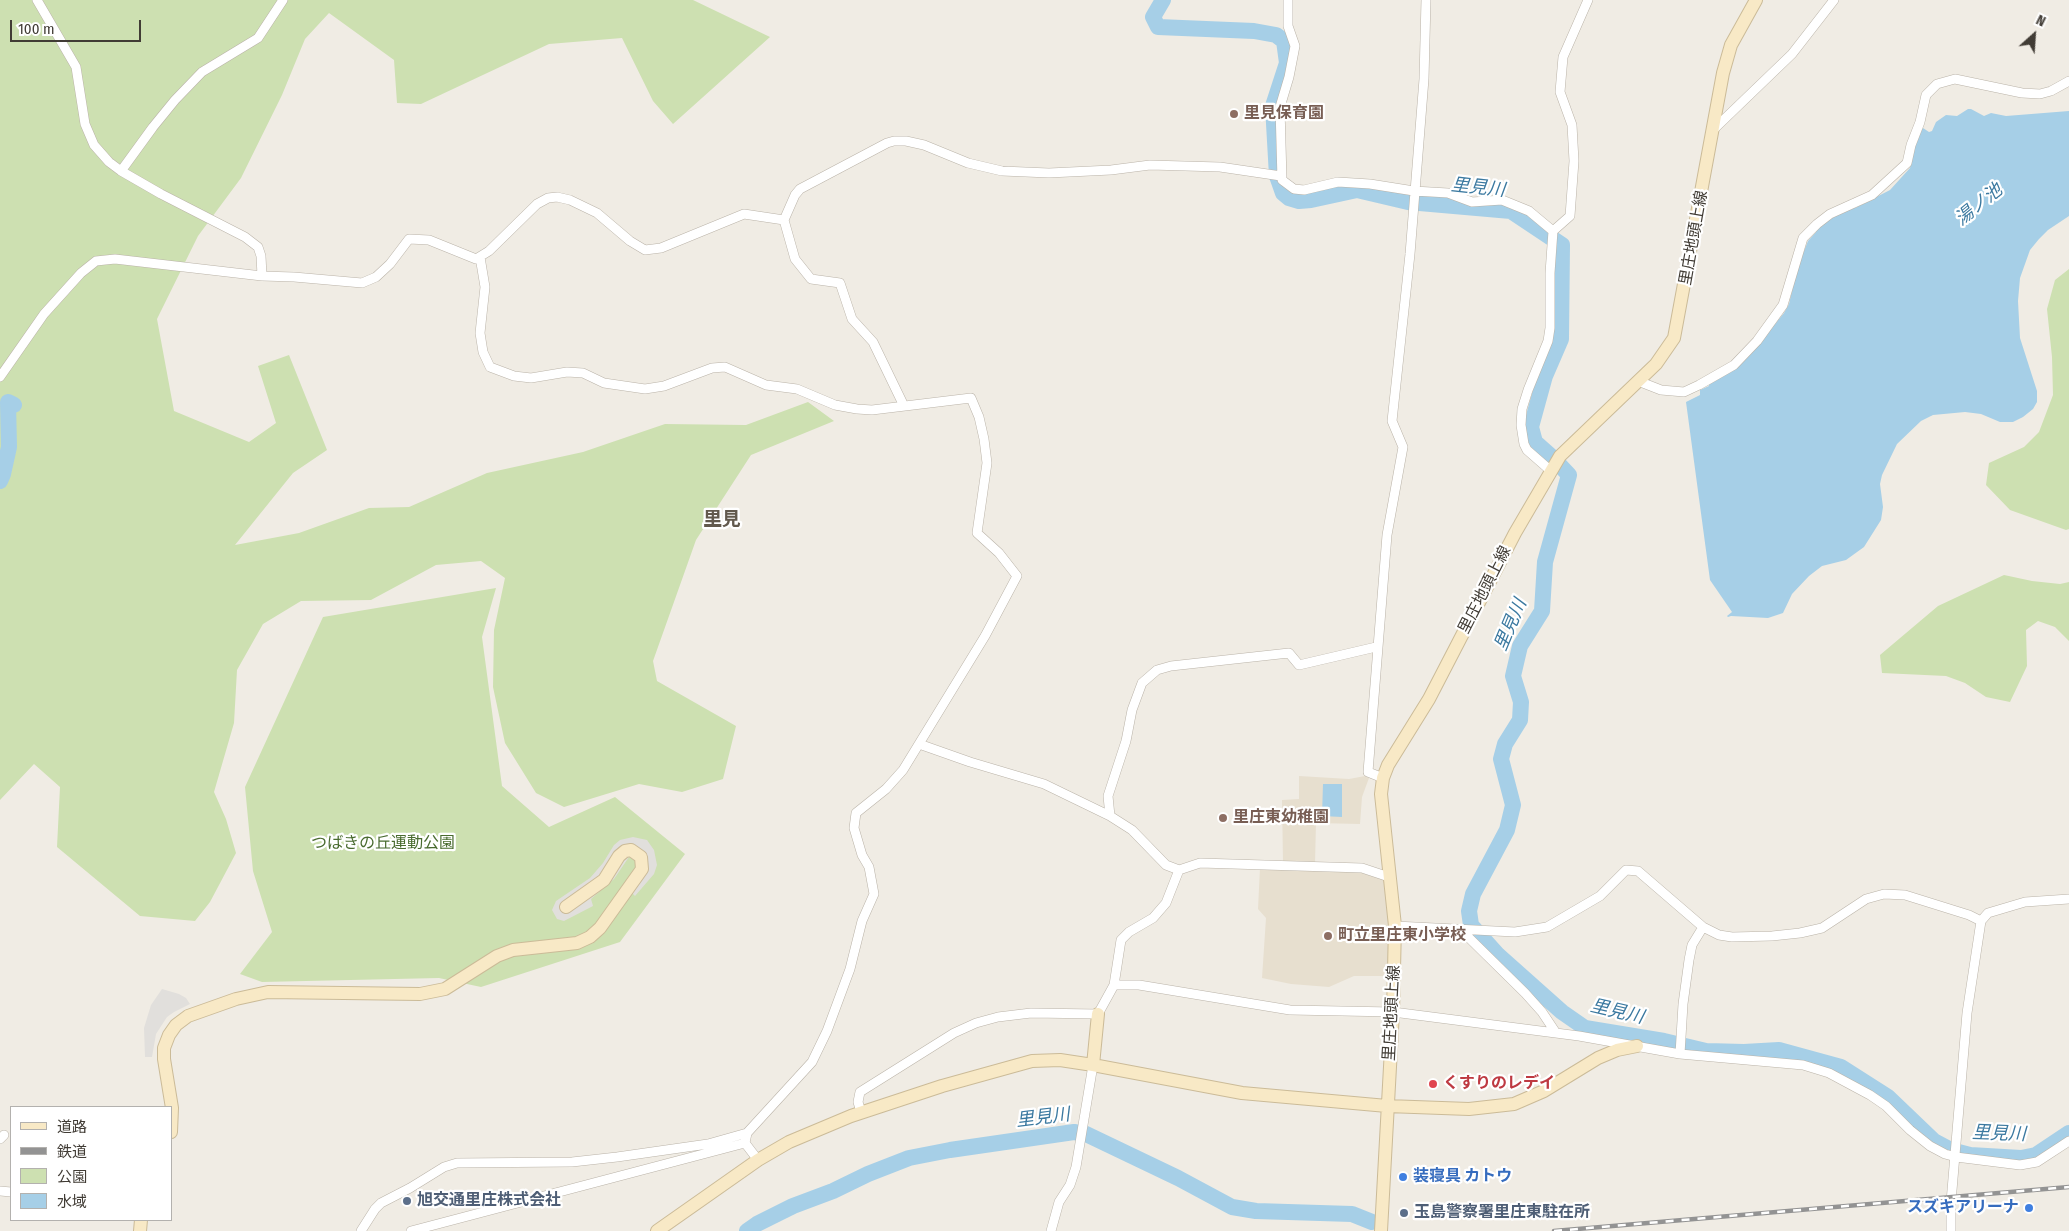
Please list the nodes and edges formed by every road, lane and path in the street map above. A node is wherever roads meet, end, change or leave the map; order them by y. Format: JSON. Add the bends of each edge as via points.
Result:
{"nodes":[{"id":1,"x":37,"y":0,"type":"edge"},
{"id":2,"x":283,"y":0,"type":"edge"},
{"id":3,"x":1288,"y":0,"type":"edge"},
{"id":4,"x":1426,"y":0,"type":"edge"},
{"id":5,"x":1588,"y":0,"type":"edge"},
{"id":6,"x":1756,"y":0,"type":"edge"},
{"id":7,"x":1834,"y":0,"type":"edge"},
{"id":8,"x":2069,"y":81,"type":"edge"},
{"id":9,"x":1713,"y":130,"type":"junction"},
{"id":10,"x":122,"y":171,"type":"junction"},
{"id":11,"x":1281,"y":176,"type":"junction"},
{"id":12,"x":1414,"y":191,"type":"junction"},
{"id":13,"x":784,"y":220,"type":"junction"},
{"id":14,"x":1553,"y":231,"type":"junction"},
{"id":15,"x":480,"y":257,"type":"junction"},
{"id":16,"x":262,"y":276,"type":"junction"},
{"id":17,"x":0,"y":377,"type":"edge"},
{"id":18,"x":1638,"y":381,"type":"junction"},
{"id":19,"x":904,"y":406,"type":"junction"},
{"id":20,"x":1555,"y":464,"type":"junction"},
{"id":21,"x":1376,"y":647,"type":"junction"},
{"id":22,"x":919,"y":744,"type":"junction"},
{"id":23,"x":1383,"y":778,"type":"junction"},
{"id":24,"x":1110,"y":816,"type":"junction"},
{"id":25,"x":1179,"y":870,"type":"junction"},
{"id":26,"x":1389,"y":877,"type":"junction"},
{"id":27,"x":2069,"y":899,"type":"edge"},
{"id":28,"x":566,"y":906,"type":"dead end"},
{"id":29,"x":1981,"y":921,"type":"junction"},
{"id":30,"x":1395,"y":926,"type":"junction"},
{"id":31,"x":1703,"y":927,"type":"junction"},
{"id":32,"x":1463,"y":931,"type":"junction"},
{"id":33,"x":1114,"y":985,"type":"junction"},
{"id":34,"x":1393,"y":1012,"type":"junction"},
{"id":35,"x":1098,"y":1014,"type":"junction"},
{"id":36,"x":1556,"y":1033,"type":"junction"},
{"id":37,"x":1637,"y":1046,"type":"junction"},
{"id":38,"x":1680,"y":1054,"type":"junction"},
{"id":39,"x":1093,"y":1064,"type":"junction"},
{"id":40,"x":172,"y":1106,"type":"edge"},
{"id":41,"x":1387,"y":1106,"type":"junction"},
{"id":42,"x":861,"y":1112,"type":"junction"},
{"id":43,"x":747,"y":1133,"type":"junction"},
{"id":44,"x":2069,"y":1141,"type":"edge"},
{"id":45,"x":745,"y":1143,"type":"junction"},
{"id":46,"x":1956,"y":1157,"type":"junction"},
{"id":47,"x":758,"y":1160,"type":"junction"},
{"id":48,"x":361,"y":1231,"type":"edge"},
{"id":49,"x":411,"y":1231,"type":"edge"},
{"id":50,"x":657,"y":1231,"type":"edge"},
{"id":51,"x":1052,"y":1231,"type":"edge"},
{"id":52,"x":1381,"y":1231,"type":"edge"},
{"id":53,"x":1951,"y":1231,"type":"edge"}],
"edges":[{"from":1,"to":10,"type":"street","via":[[76,67],[84,124],[94,145]]},
{"from":2,"to":10,"type":"street","via":[[258,38],[202,72],[175,100]]},
{"from":3,"to":11,"type":"street","via":[[1288,26],[1295,46],[1280,107]]},
{"from":4,"to":12,"type":"street","via":[[1424,79]]},
{"from":5,"to":14,"type":"street","via":[[1564,57],[1560,92],[1572,125],[1574,161],[1570,216]]},
{"from":6,"to":9,"type":"street","name":"里庄地頭上線","via":[[1727,57]]},
{"from":7,"to":9,"type":"street","via":[[1792,54]]},
{"from":8,"to":18,"type":"street","via":[[2040,94],[1954,79],[1937,84],[1926,95],[1907,164],[1872,195],[1830,214],[1803,238],[1783,305],[1734,365],[1684,392],[1661,390]]},
{"from":9,"to":18,"type":"street","name":"里庄地頭上線","via":[[1674,338],[1656,364]]},
{"from":10,"to":16,"type":"street","via":[[245,237],[258,247]]},
{"from":11,"to":12,"type":"street","via":[[1282,180],[1299,190],[1338,182]]},
{"from":11,"to":13,"type":"street","via":[[1220,168],[1150,165],[1049,173],[1002,171],[968,163],[924,145],[894,141],[800,189]]},
{"from":12,"to":14,"type":"street","via":[[1448,192],[1472,202],[1502,200],[1529,211]]},
{"from":12,"to":21,"type":"street","via":[[1392,422],[1403,447],[1386,535],[1382,608]]},
{"from":13,"to":15,"type":"street","via":[[744,214],[661,248],[645,250],[597,214],[570,200],[548,198],[537,204]]},
{"from":13,"to":19,"type":"street","via":[[795,259],[811,278],[840,282],[852,319],[873,342]]},
{"from":14,"to":20,"type":"street","via":[[1548,341],[1528,390],[1521,425],[1528,450]]},
{"from":15,"to":16,"type":"street","via":[[468,257],[429,240],[410,239],[376,277],[362,283]]},
{"from":15,"to":19,"type":"street","via":[[485,287],[480,333],[483,352],[490,367],[514,376],[531,378],[567,372],[583,374],[604,383],[644,389],[724,367],[766,385],[797,389],[835,405],[872,410]]},
{"from":16,"to":17,"type":"street","via":[[115,259],[96,261],[44,314]]},
{"from":18,"to":20,"type":"street","name":"里庄地頭上線"},
{"from":19,"to":22,"type":"street","via":[[971,398],[984,439],[986,463],[977,533],[1017,576],[985,636]]},
{"from":20,"to":23,"type":"street","name":"里庄地頭上線"},
{"from":21,"to":23,"type":"street","via":[[1368,772]]},
{"from":21,"to":24,"type":"street","via":[[1299,666],[1289,653],[1157,670],[1142,683],[1132,710],[1126,741],[1108,796]]},
{"from":22,"to":24,"type":"street","via":[[1044,784]]},
{"from":22,"to":43,"type":"street","via":[[894,782],[856,813],[854,828],[869,867],[874,894],[862,921],[850,969],[827,1031],[812,1062]]},
{"from":23,"to":26,"type":"street","name":"里庄地頭上線","via":[[1381,794]]},
{"from":24,"to":25,"type":"street","via":[[1132,830],[1166,865]]},
{"from":25,"to":26,"type":"street","via":[[1200,863],[1362,868]]},
{"from":25,"to":33,"type":"street","via":[[1166,903],[1153,918],[1121,940]]},
{"from":26,"to":30,"type":"street","name":"里庄地頭上線"},
{"from":27,"to":29,"type":"street","via":[[2025,902],[1988,913]]},
{"from":28,"to":40,"type":"street","via":[[604,880],[625,850],[641,857],[642,869],[600,928],[577,943],[513,950],[497,956],[445,989],[420,994],[268,992],[188,1016],[176,1025],[164,1048]]},
{"from":29,"to":31,"type":"street","via":[[1905,895],[1884,894],[1866,899],[1822,928],[1800,933],[1732,937],[1718,935]]},
{"from":29,"to":46,"type":"street","via":[[1967,1013]]},
{"from":30,"to":32,"type":"street"},
{"from":30,"to":34,"type":"street","name":"里庄地頭上線"},
{"from":31,"to":32,"type":"street","via":[[1638,870],[1626,870],[1600,896],[1547,927],[1515,932]]},
{"from":31,"to":38,"type":"street","via":[[1692,945],[1688,960]]},
{"from":32,"to":36,"type":"street","via":[[1525,993]]},
{"from":33,"to":34,"type":"street","via":[[1139,985],[1290,1010]]},
{"from":33,"to":35,"type":"street"},
{"from":34,"to":36,"type":"street"},
{"from":34,"to":41,"type":"street","name":"里庄地頭上線"},
{"from":35,"to":39,"type":"street"},
{"from":35,"to":42,"type":"street","via":[[1031,1013],[976,1023],[954,1033],[860,1092]]},
{"from":36,"to":37,"type":"street"},
{"from":37,"to":38,"type":"street"},
{"from":37,"to":41,"type":"street","via":[[1598,1058],[1544,1091],[1514,1104],[1469,1109]]},
{"from":38,"to":46,"type":"street","via":[[1787,1063],[1829,1072],[1886,1106],[1930,1146]]},
{"from":39,"to":41,"type":"street","via":[[1242,1093]]},
{"from":39,"to":42,"type":"street","via":[[1032,1061]]},
{"from":39,"to":51,"type":"street","via":[[1076,1167],[1059,1202]]},
{"from":41,"to":52,"type":"street","name":"里庄地頭上線"},
{"from":42,"to":47,"type":"street","via":[[789,1142]]},
{"from":43,"to":45,"type":"street"},
{"from":43,"to":48,"type":"street","via":[[708,1144],[572,1162],[457,1163],[444,1167],[382,1203],[375,1208]]},
{"from":44,"to":46,"type":"street","via":[[2038,1162],[2020,1165]]},
{"from":45,"to":47,"type":"street"},
{"from":45,"to":49,"type":"street"},
{"from":46,"to":53,"type":"street"},
{"from":47,"to":50,"type":"street"}]}
